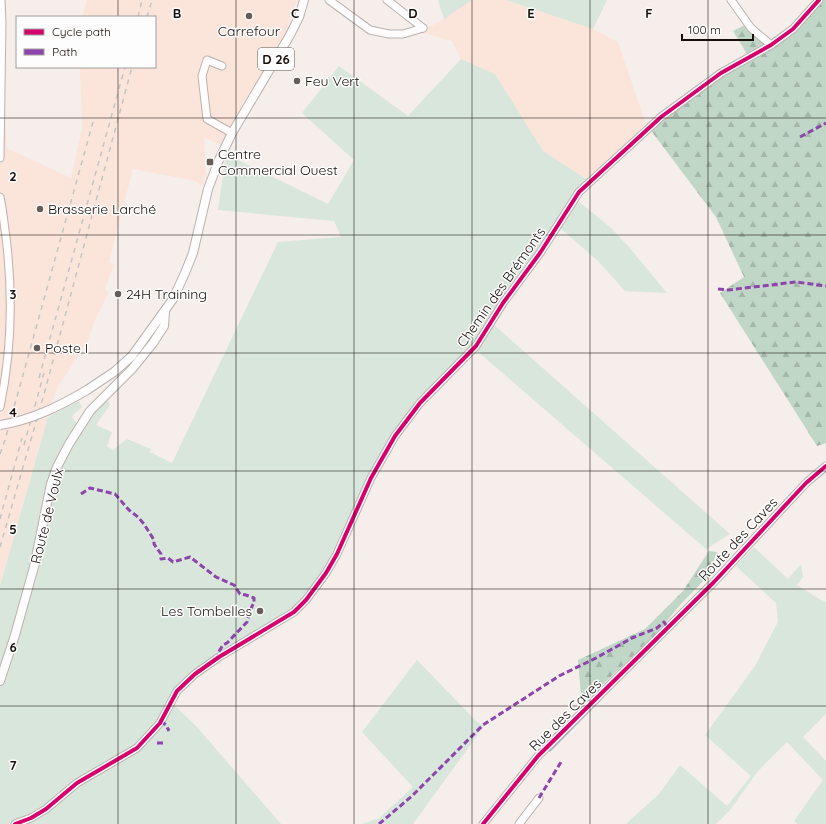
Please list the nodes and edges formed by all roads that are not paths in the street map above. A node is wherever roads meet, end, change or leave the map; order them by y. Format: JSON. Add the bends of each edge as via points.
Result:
{"nodes":[{"id":1,"x":304,"y":0,"type":"edge"},
{"id":2,"x":387,"y":0,"type":"edge"},
{"id":3,"x":731,"y":0,"type":"edge"},
{"id":4,"x":819,"y":0,"type":"edge"},
{"id":5,"x":1,"y":1,"type":"edge"},
{"id":6,"x":332,"y":1,"type":"edge"},
{"id":7,"x":1,"y":22,"type":"edge"},
{"id":8,"x":771,"y":45,"type":"junction"},
{"id":9,"x":222,"y":66,"type":"dead end"},
{"id":10,"x":232,"y":133,"type":"junction"},
{"id":11,"x":0,"y":158,"type":"edge"},
{"id":12,"x":0,"y":197,"type":"edge"},
{"id":13,"x":166,"y":310,"type":"junction"},
{"id":14,"x":0,"y":407,"type":"edge"},
{"id":15,"x":0,"y":425,"type":"edge"},
{"id":16,"x":826,"y":466,"type":"edge"},
{"id":17,"x":668,"y":628,"type":"joint"},
{"id":18,"x":0,"y":681,"type":"edge"},
{"id":19,"x":539,"y":798,"type":"dead end"},
{"id":20,"x":15,"y":824,"type":"edge"},
{"id":21,"x":483,"y":824,"type":"edge"},
{"id":22,"x":519,"y":824,"type":"edge"}],
"edges":[{"from":1,"to":10,"type":"main road","number":"D 26","via":[[290,35]]},
{"from":2,"to":6,"type":"street","via":[[423,28],[403,34],[370,30]]},
{"from":3,"to":8,"type":"street","via":[[751,28]]},
{"from":4,"to":8,"type":"street","name":"Chemin des Brémonts","via":[[793,29]]},
{"from":5,"to":7,"type":"street"},
{"from":7,"to":11,"type":"street"},
{"from":8,"to":20,"type":"street","name":"Chemin des Brémonts","via":[[711,79],[661,117],[574,198],[540,253],[503,303],[476,346],[420,403],[395,436],[371,478],[337,554],[306,600],[294,612],[195,674],[177,691],[160,723],[136,748],[77,783],[46,809]]},
{"from":9,"to":10,"type":"street","via":[[207,60],[202,76],[207,119]]},
{"from":10,"to":13,"type":"main road","number":"D 26","via":[[208,189],[193,253]]},
{"from":12,"to":14,"type":"street","via":[[11,307],[6,378]]},
{"from":13,"to":15,"type":"main road","bridge":true,"via":[[132,356],[114,372],[62,405],[24,420]]},
{"from":13,"to":18,"type":"main road","name":"Route de Voulx","number":"D 26","via":[[164,326],[153,343],[132,369],[90,411],[68,444],[57,467],[51,484],[34,567]]},
{"from":16,"to":17,"type":"street","name":"Route des Caves","via":[[806,483]]},
{"from":17,"to":21,"type":"street","name":"Rue des Caves","via":[[538,756]]},
{"from":19,"to":22,"type":"street"}]}
